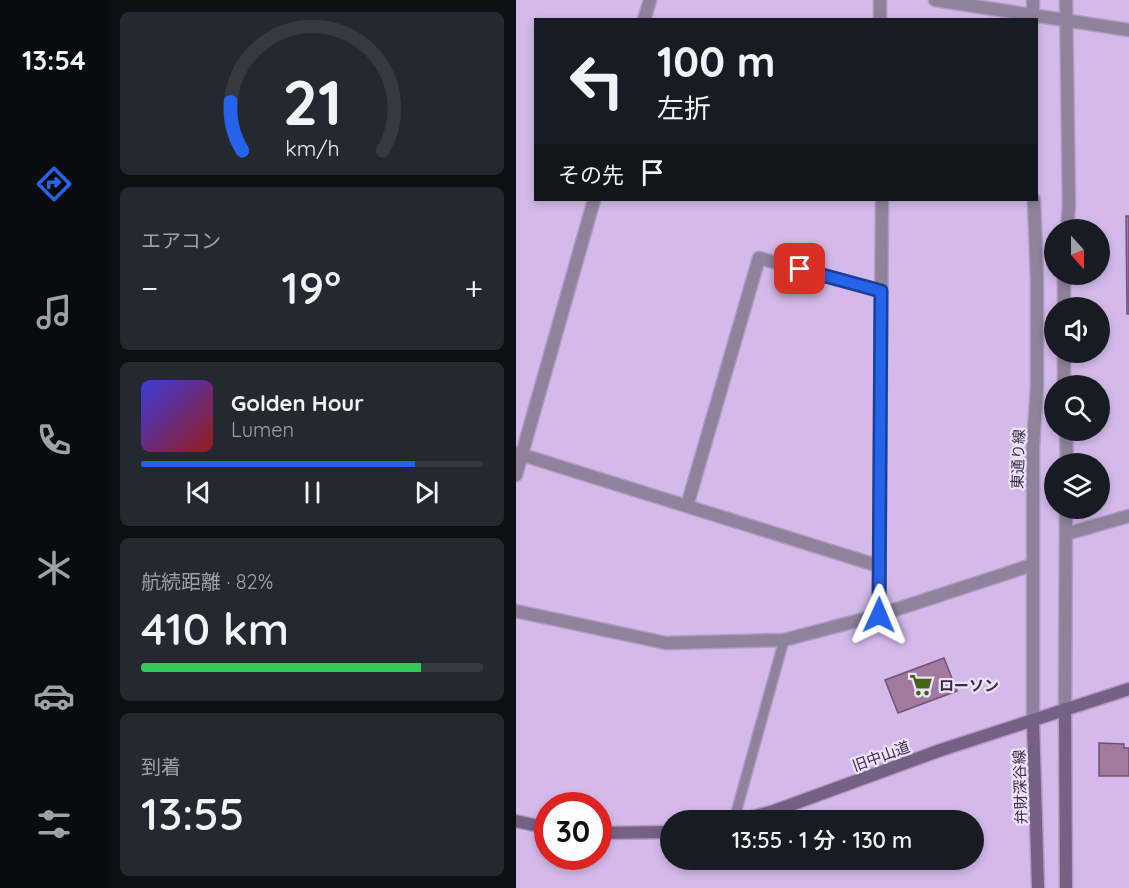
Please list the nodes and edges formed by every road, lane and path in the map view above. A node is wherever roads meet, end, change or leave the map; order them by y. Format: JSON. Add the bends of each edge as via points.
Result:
{"nodes":[{"id":1,"x":650,"y":0,"type":"edge"},
{"id":2,"x":880,"y":0,"type":"edge"},
{"id":3,"x":935,"y":0,"type":"edge"},
{"id":4,"x":1033,"y":0,"type":"edge"},
{"id":5,"x":1066,"y":0,"type":"edge"},
{"id":6,"x":1033,"y":17,"type":"edge"},
{"id":7,"x":645,"y":18,"type":"edge"},
{"id":8,"x":880,"y":18,"type":"edge"},
{"id":9,"x":1066,"y":21,"type":"junction"},
{"id":10,"x":1129,"y":30,"type":"edge"},
{"id":11,"x":594,"y":201,"type":"edge"},
{"id":12,"x":882,"y":201,"type":"edge"},
{"id":13,"x":1034,"y":201,"type":"edge"},
{"id":14,"x":1068,"y":219,"type":"edge"},
{"id":15,"x":881,"y":291,"type":"junction"},
{"id":16,"x":519,"y":454,"type":"edge"},
{"id":17,"x":516,"y":475,"type":"edge"},
{"id":18,"x":687,"y":506,"type":"junction"},
{"id":19,"x":1129,"y":516,"type":"edge"},
{"id":20,"x":1066,"y":519,"type":"edge"},
{"id":21,"x":1066,"y":534,"type":"junction"},
{"id":22,"x":1032,"y":565,"type":"junction"},
{"id":23,"x":879,"y":566,"type":"junction"},
{"id":24,"x":516,"y":610,"type":"edge"},
{"id":25,"x":879,"y":615,"type":"junction"},
{"id":26,"x":784,"y":640,"type":"junction"},
{"id":27,"x":1129,"y":689,"type":"edge"},
{"id":28,"x":1065,"y":709,"type":"junction"},
{"id":29,"x":1033,"y":720,"type":"junction"},
{"id":30,"x":737,"y":810,"type":"edge"},
{"id":31,"x":777,"y":810,"type":"edge"},
{"id":32,"x":516,"y":821,"type":"edge"},
{"id":33,"x":534,"y":825,"type":"edge"},
{"id":34,"x":660,"y":832,"type":"edge"},
{"id":35,"x":612,"y":833,"type":"edge"},
{"id":36,"x":1038,"y":888,"type":"edge"},
{"id":37,"x":1066,"y":888,"type":"edge"}],
"edges":[{"from":1,"to":7,"type":"street"},
{"from":2,"to":8,"type":"street"},
{"from":3,"to":6,"type":"street"},
{"from":4,"to":6,"type":"street"},
{"from":5,"to":9,"type":"street"},
{"from":6,"to":9,"type":"street"},
{"from":9,"to":10,"type":"street"},
{"from":9,"to":14,"type":"street"},
{"from":11,"to":16,"type":"street"},
{"from":12,"to":15,"type":"street"},
{"from":13,"to":22,"type":"street","name":"東通り線","via":[[1037,387]]},
{"from":15,"to":18,"type":"street","via":[[759,258]]},
{"from":15,"to":23,"type":"street"},
{"from":16,"to":17,"type":"street"},
{"from":16,"to":18,"type":"street"},
{"from":18,"to":23,"type":"street"},
{"from":19,"to":21,"type":"street"},
{"from":20,"to":21,"type":"street"},
{"from":21,"to":28,"type":"street"},
{"from":22,"to":25,"type":"street"},
{"from":22,"to":29,"type":"street","name":"東通り線"},
{"from":23,"to":25,"type":"street"},
{"from":24,"to":26,"type":"street","via":[[666,643]]},
{"from":25,"to":26,"type":"street"},
{"from":26,"to":30,"type":"lane"},
{"from":27,"to":28,"type":"main road"},
{"from":28,"to":29,"type":"main road"},
{"from":28,"to":37,"type":"main road"},
{"from":29,"to":31,"type":"main road","name":"旧中山道"},
{"from":29,"to":36,"type":"main road","name":"弁財深谷線"},
{"from":32,"to":33,"type":"main road"},
{"from":34,"to":35,"type":"main road"}]}
